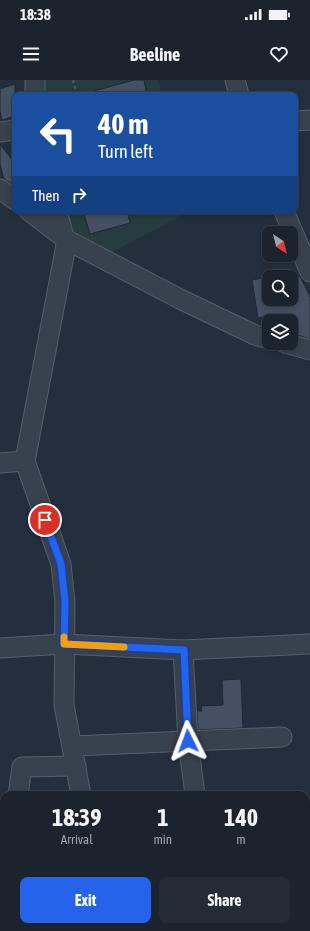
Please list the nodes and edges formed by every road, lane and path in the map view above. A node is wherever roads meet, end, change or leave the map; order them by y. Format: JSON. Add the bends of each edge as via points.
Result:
{"nodes":[{"id":1,"x":34,"y":80,"type":"edge"},
{"id":2,"x":73,"y":80,"type":"edge"},
{"id":3,"x":236,"y":80,"type":"edge"},
{"id":4,"x":35,"y":92,"type":"edge"},
{"id":5,"x":76,"y":92,"type":"edge"},
{"id":6,"x":238,"y":92,"type":"edge"},
{"id":7,"x":298,"y":120,"type":"edge"},
{"id":8,"x":310,"y":120,"type":"edge"},
{"id":9,"x":12,"y":130,"type":"edge"},
{"id":10,"x":0,"y":132,"type":"edge"},
{"id":11,"x":0,"y":189,"type":"edge"},
{"id":12,"x":12,"y":198,"type":"edge"},
{"id":13,"x":33,"y":214,"type":"edge"},
{"id":14,"x":58,"y":214,"type":"edge"},
{"id":15,"x":285,"y":214,"type":"edge"},
{"id":16,"x":65,"y":238,"type":"junction"},
{"id":17,"x":310,"y":272,"type":"edge"},
{"id":18,"x":262,"y":336,"type":"edge"},
{"id":19,"x":298,"y":347,"type":"edge"},
{"id":20,"x":310,"y":350,"type":"edge"},
{"id":21,"x":25,"y":461,"type":"junction"},
{"id":22,"x":0,"y":463,"type":"edge"},
{"id":23,"x":64,"y":644,"type":"junction"},
{"id":24,"x":310,"y":644,"type":"edge"},
{"id":25,"x":0,"y":648,"type":"edge"},
{"id":26,"x":184,"y":650,"type":"junction"},
{"id":27,"x":282,"y":737,"type":"dead end"},
{"id":28,"x":188,"y":741,"type":"junction"},
{"id":29,"x":73,"y":746,"type":"junction"},
{"id":30,"x":76,"y":766,"type":"junction"},
{"id":31,"x":19,"y":791,"type":"edge"},
{"id":32,"x":80,"y":791,"type":"edge"},
{"id":33,"x":194,"y":791,"type":"edge"}],
"edges":[{"from":1,"to":4,"type":"street"},
{"from":2,"to":5,"type":"path"},
{"from":3,"to":6,"type":"street"},
{"from":7,"to":8,"type":"street"},
{"from":9,"to":10,"type":"street"},
{"from":11,"to":12,"type":"street"},
{"from":13,"to":16,"type":"street"},
{"from":14,"to":16,"type":"street"},
{"from":15,"to":17,"type":"street"},
{"from":16,"to":18,"type":"street","via":[[180,299]]},
{"from":16,"to":21,"type":"street"},
{"from":19,"to":20,"type":"street"},
{"from":21,"to":22,"type":"street"},
{"from":21,"to":23,"type":"street","via":[[61,564],[65,602]]},
{"from":23,"to":25,"type":"street"},
{"from":23,"to":26,"type":"street"},
{"from":23,"to":29,"type":"street","via":[[64,705]]},
{"from":24,"to":26,"type":"street"},
{"from":26,"to":28,"type":"street"},
{"from":27,"to":28,"type":"street"},
{"from":28,"to":29,"type":"street"},
{"from":28,"to":33,"type":"street"},
{"from":29,"to":30,"type":"street"},
{"from":30,"to":31,"type":"street","via":[[22,768]]},
{"from":30,"to":32,"type":"street"}]}
